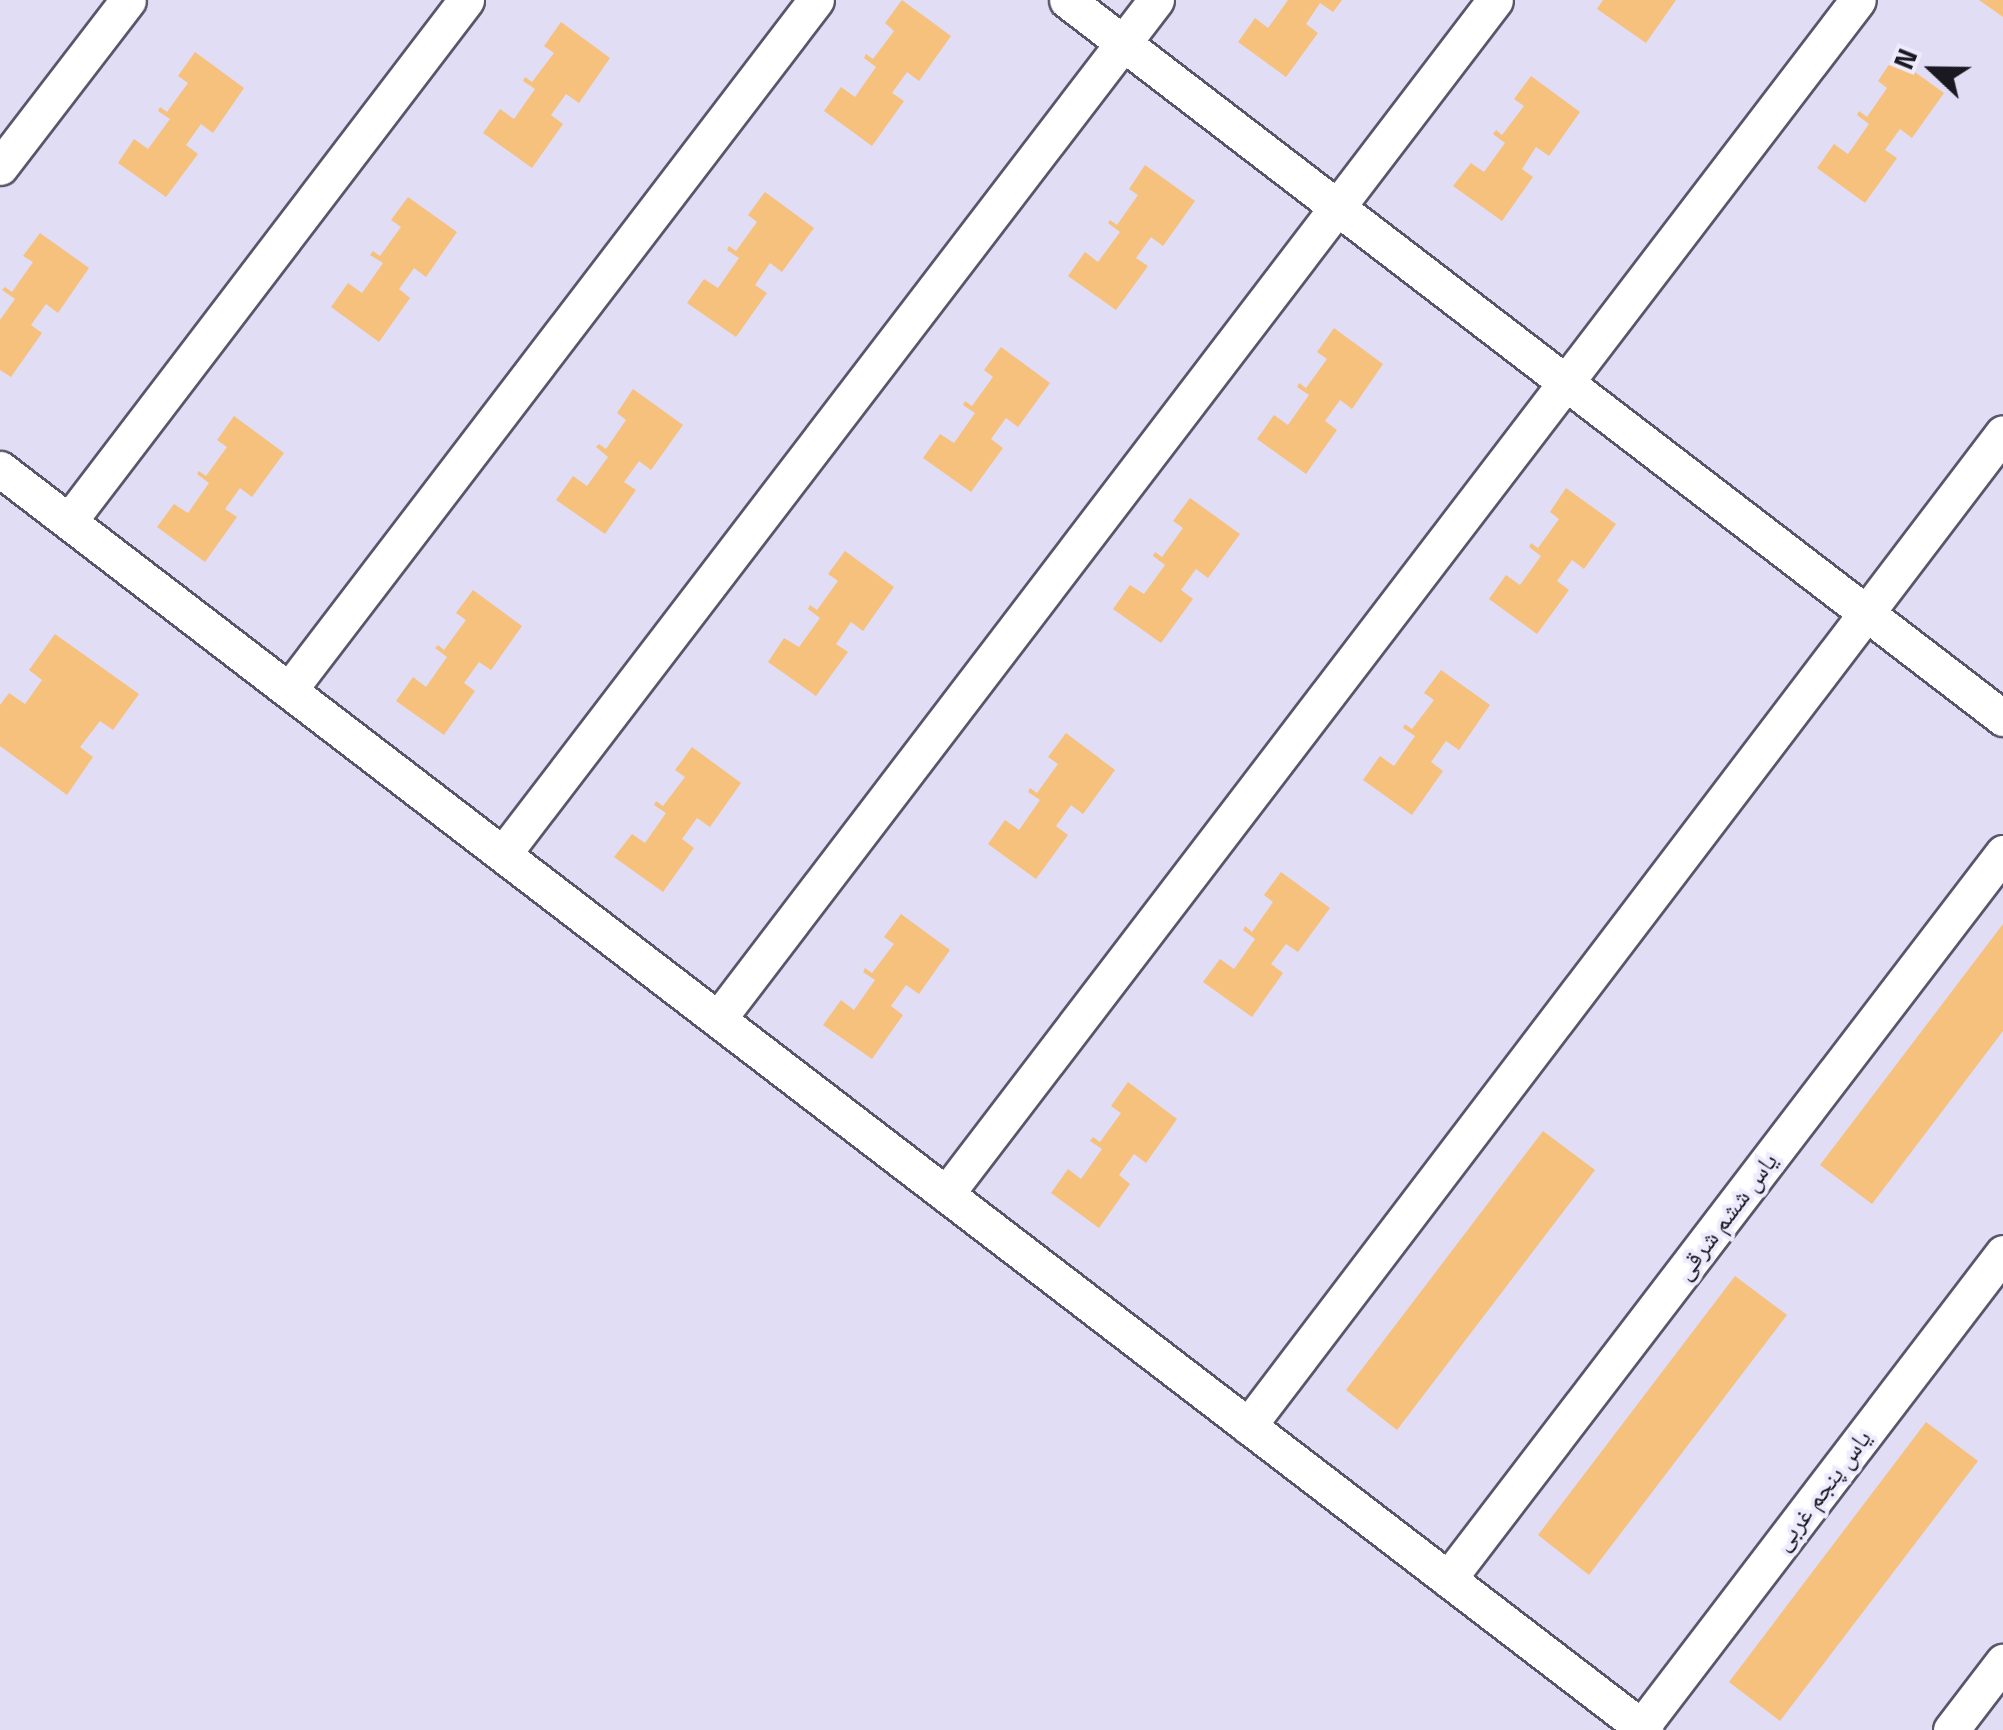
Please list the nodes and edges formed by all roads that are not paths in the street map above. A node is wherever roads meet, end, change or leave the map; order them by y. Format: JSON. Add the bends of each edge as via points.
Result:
{"nodes":[{"id":1,"x":128,"y":0,"type":"edge"},
{"id":2,"x":466,"y":0,"type":"edge"},
{"id":3,"x":816,"y":0,"type":"edge"},
{"id":4,"x":1067,"y":0,"type":"edge"},
{"id":5,"x":1156,"y":0,"type":"edge"},
{"id":6,"x":1495,"y":0,"type":"edge"},
{"id":7,"x":1858,"y":0,"type":"edge"},
{"id":8,"x":1123,"y":43,"type":"junction"},
{"id":9,"x":0,"y":167,"type":"edge"},
{"id":10,"x":1337,"y":207,"type":"junction"},
{"id":11,"x":1566,"y":382,"type":"junction"},
{"id":12,"x":2003,"y":433,"type":"edge"},
{"id":13,"x":0,"y":468,"type":"edge"},
{"id":14,"x":68,"y":521,"type":"junction"},
{"id":15,"x":1868,"y":614,"type":"junction"},
{"id":16,"x":289,"y":690,"type":"junction"},
{"id":17,"x":2003,"y":718,"type":"edge"},
{"id":18,"x":2003,"y":853,"type":"edge"},
{"id":19,"x":503,"y":854,"type":"junction"},
{"id":20,"x":718,"y":1019,"type":"junction"},
{"id":21,"x":946,"y":1194,"type":"junction"},
{"id":22,"x":2003,"y":1254,"type":"edge"},
{"id":23,"x":1248,"y":1426,"type":"junction"},
{"id":24,"x":1448,"y":1579,"type":"junction"},
{"id":25,"x":2003,"y":1662,"type":"edge"},
{"id":26,"x":1642,"y":1729,"type":"edge"},
{"id":27,"x":1952,"y":1730,"type":"edge"}],
"edges":[{"from":1,"to":9,"type":"street"},
{"from":2,"to":14,"type":"street"},
{"from":3,"to":16,"type":"street"},
{"from":4,"to":8,"type":"street"},
{"from":5,"to":8,"type":"street"},
{"from":6,"to":10,"type":"street"},
{"from":7,"to":11,"type":"street"},
{"from":8,"to":10,"type":"street"},
{"from":8,"to":19,"type":"street"},
{"from":10,"to":11,"type":"street"},
{"from":10,"to":20,"type":"street"},
{"from":11,"to":15,"type":"street"},
{"from":11,"to":21,"type":"street"},
{"from":12,"to":15,"type":"street"},
{"from":13,"to":14,"type":"street"},
{"from":14,"to":16,"type":"street"},
{"from":15,"to":17,"type":"street"},
{"from":15,"to":23,"type":"street"},
{"from":16,"to":19,"type":"street"},
{"from":18,"to":24,"type":"street","name":"یاس ششم شرقی"},
{"from":19,"to":20,"type":"street"},
{"from":20,"to":21,"type":"street"},
{"from":21,"to":23,"type":"street"},
{"from":22,"to":26,"type":"street","name":"یاس پنجم غربی"},
{"from":23,"to":24,"type":"street"},
{"from":24,"to":26,"type":"street"},
{"from":25,"to":27,"type":"street"}]}
